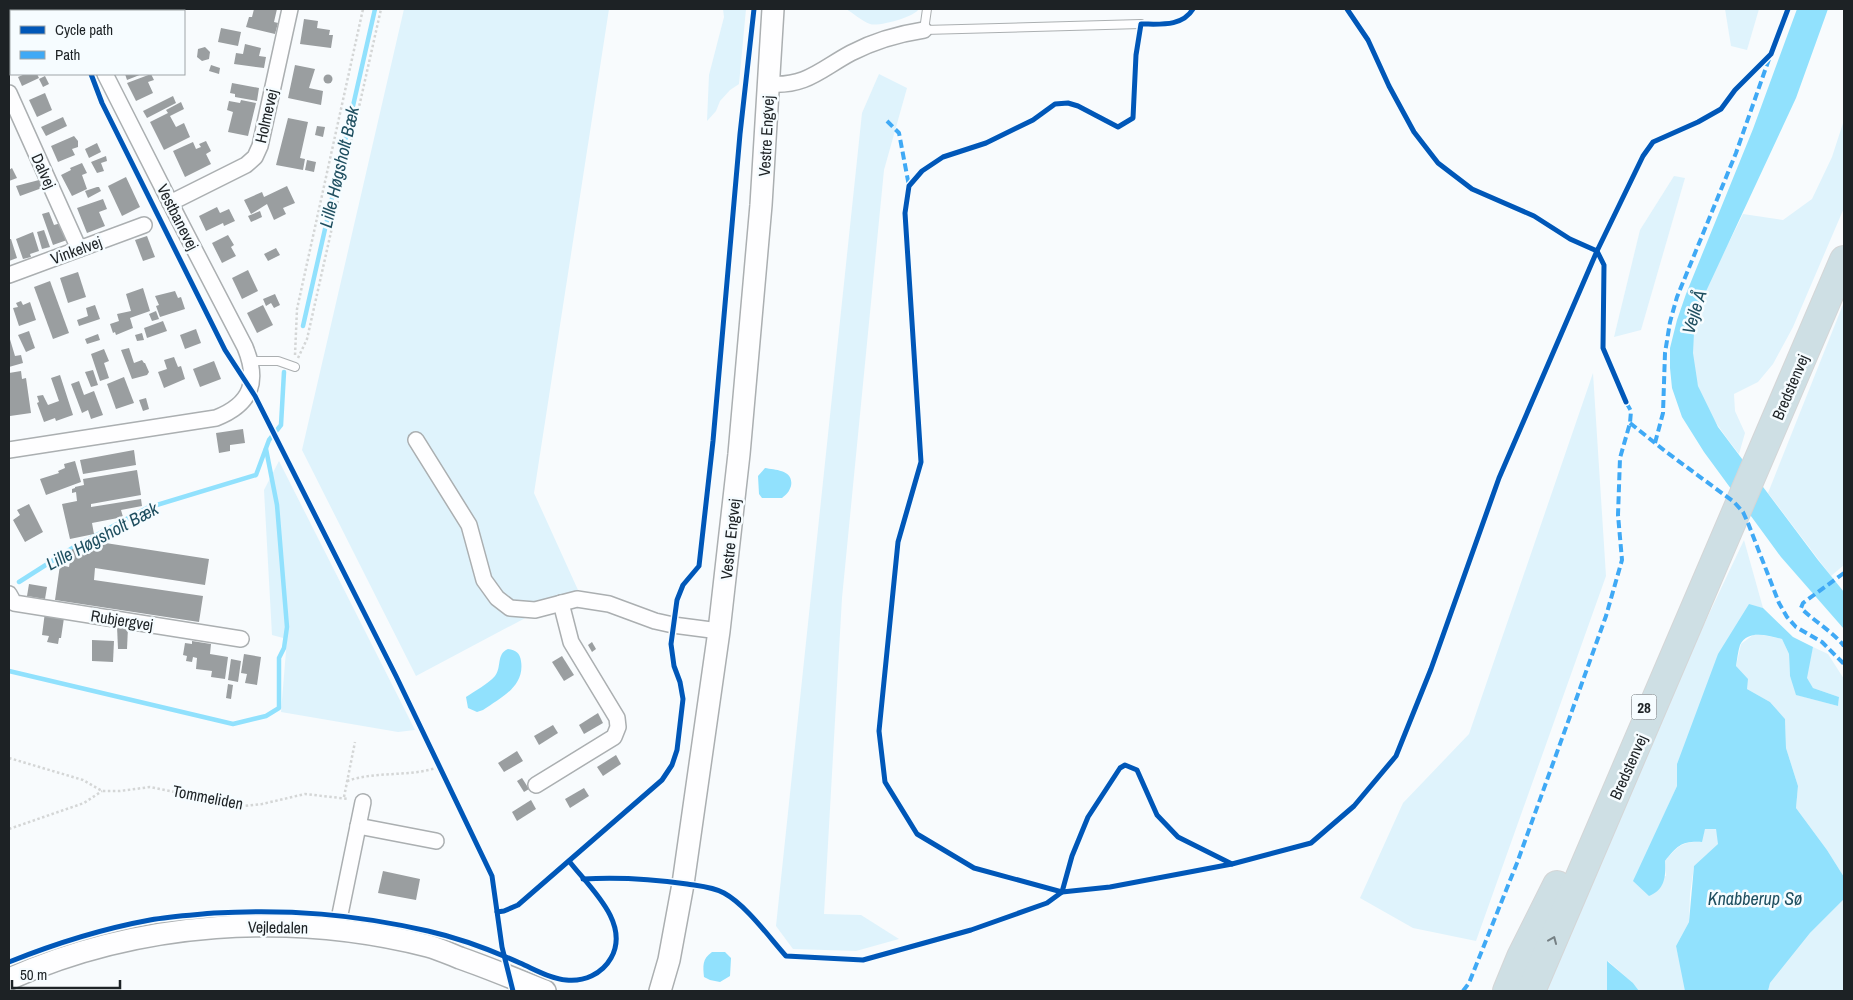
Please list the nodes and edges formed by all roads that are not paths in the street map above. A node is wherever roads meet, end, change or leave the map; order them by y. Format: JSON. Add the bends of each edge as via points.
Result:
{"nodes":[{"id":1,"x":290,"y":9,"type":"edge"},
{"id":2,"x":773,"y":9,"type":"edge"},
{"id":3,"x":927,"y":9,"type":"edge"},
{"id":4,"x":1140,"y":24,"type":"dead end"},
{"id":5,"x":924,"y":30,"type":"junction"},
{"id":6,"x":106,"y":75,"type":"edge"},
{"id":7,"x":769,"y":84,"type":"junction"},
{"id":8,"x":9,"y":93,"type":"edge"},
{"id":9,"x":170,"y":202,"type":"junction"},
{"id":10,"x":144,"y":225,"type":"dead end"},
{"id":11,"x":79,"y":249,"type":"junction"},
{"id":12,"x":1844,"y":260,"type":"edge"},
{"id":13,"x":9,"y":275,"type":"edge"},
{"id":14,"x":251,"y":361,"type":"junction"},
{"id":15,"x":294,"y":367,"type":"road end"},
{"id":16,"x":416,"y":440,"type":"dead end"},
{"id":17,"x":9,"y":450,"type":"edge"},
{"id":18,"x":1723,"y":541,"type":"junction"},
{"id":19,"x":9,"y":594,"type":"edge"},
{"id":20,"x":561,"y":603,"type":"junction"},
{"id":21,"x":720,"y":631,"type":"junction"},
{"id":22,"x":241,"y":639,"type":"dead end"},
{"id":23,"x":536,"y":785,"type":"dead end"},
{"id":24,"x":363,"y":802,"type":"road end"},
{"id":25,"x":358,"y":826,"type":"junction"},
{"id":26,"x":436,"y":841,"type":"dead end"},
{"id":27,"x":337,"y":929,"type":"junction"},
{"id":28,"x":1521,"y":957,"type":"junction"},
{"id":29,"x":9,"y":979,"type":"edge"},
{"id":30,"x":545,"y":991,"type":"edge"},
{"id":31,"x":660,"y":991,"type":"edge"},
{"id":32,"x":1495,"y":991,"type":"edge"},
{"id":33,"x":1507,"y":991,"type":"edge"},
{"id":34,"x":1531,"y":991,"type":"edge"}],
"edges":[{"from":1,"to":9,"type":"street","name":"Holmevej","via":[[255,157],[246,165]]},
{"from":2,"to":7,"type":"street","name":"Vestre Engvej"},
{"from":3,"to":5,"type":"lane"},
{"from":4,"to":5,"type":"lane","name":"Vestre Engvej"},
{"from":5,"to":7,"type":"street","name":"Vestre Engvej","via":[[894,35],[851,53],[799,82]]},
{"from":6,"to":9,"type":"street","name":"Vestbanevej"},
{"from":7,"to":21,"type":"street","name":"Vestre Engvej","via":[[762,205]]},
{"from":8,"to":11,"type":"street","name":"Dalvej"},
{"from":9,"to":14,"type":"street","name":"Vestbanevej"},
{"from":10,"to":11,"type":"street","name":"Vinkelvej"},
{"from":11,"to":13,"type":"street","name":"Vinkelvej"},
{"from":12,"to":18,"type":"highway","name":"Bredstenvej","number":"28"},
{"from":14,"to":15,"type":"lane","via":[[278,361]]},
{"from":14,"to":17,"type":"street","name":"Vestbanevej","via":[[253,376],[250,389],[231,412],[216,418]]},
{"from":16,"to":20,"type":"street","via":[[470,525],[484,580],[497,598],[510,608],[535,610]]},
{"from":18,"to":28,"type":"highway","name":"Bredstenvej","number":"28"},
{"from":34,"to":18,"type":"highway","name":"Bredstenvej","number":"28","one_way":true},
{"from":19,"to":22,"type":"street","name":"Rubjergvej","via":[[14,603]]},
{"from":20,"to":21,"type":"street","via":[[578,599],[601,603],[655,621]]},
{"from":20,"to":23,"type":"street","via":[[571,642],[617,718],[618,727],[614,737]]},
{"from":21,"to":31,"type":"street","name":"Vestre Engvej","via":[[683,884]]},
{"from":24,"to":25,"type":"street"},
{"from":25,"to":26,"type":"street"},
{"from":25,"to":27,"type":"street"},
{"from":27,"to":29,"type":"street","name":"Vejledalen","via":[[267,925],[150,935],[86,950],[36,966]]},
{"from":27,"to":30,"type":"street","name":"Vejledalen","via":[[429,946]]},
{"from":28,"to":32,"type":"highway","name":"Bredstenvej","number":"28"},
{"from":28,"to":33,"type":"highway","name":"Bredstenvej","number":"28"}]}
